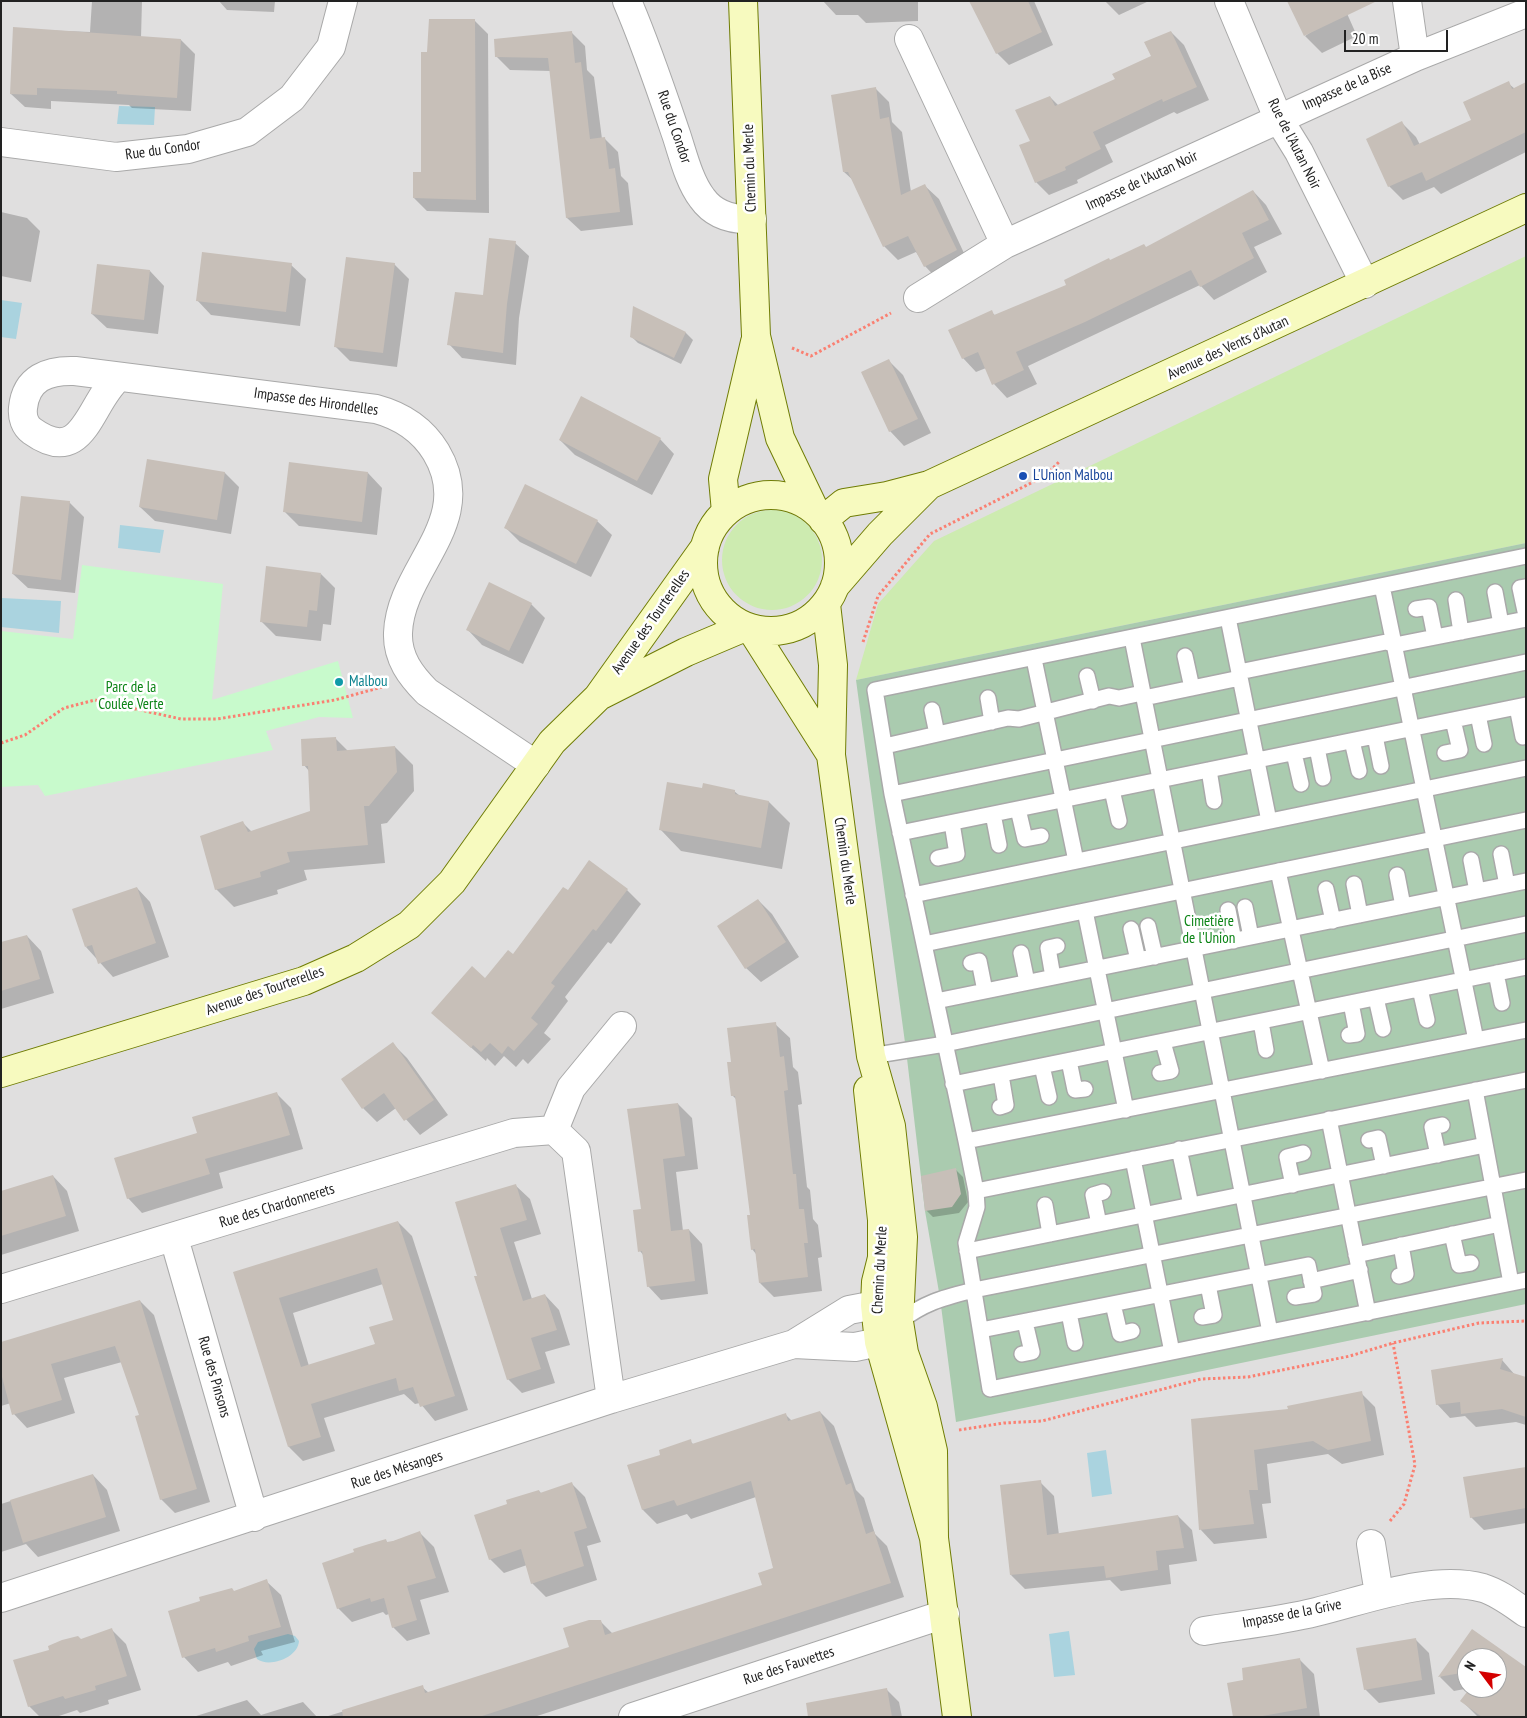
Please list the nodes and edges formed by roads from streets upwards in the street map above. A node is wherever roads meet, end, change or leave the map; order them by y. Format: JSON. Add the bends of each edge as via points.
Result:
{"nodes":[{"id":1,"x":343,"y":1,"type":"edge"},
{"id":2,"x":627,"y":1,"type":"edge"},
{"id":3,"x":743,"y":1,"type":"edge"},
{"id":4,"x":1229,"y":1,"type":"edge"},
{"id":5,"x":1407,"y":1,"type":"edge"},
{"id":6,"x":1526,"y":13,"type":"edge"},
{"id":7,"x":909,"y":39,"type":"dead end"},
{"id":8,"x":1415,"y":57,"type":"junction"},
{"id":9,"x":1278,"y":118,"type":"junction"},
{"id":10,"x":1,"y":142,"type":"edge"},
{"id":11,"x":1526,"y":208,"type":"edge"},
{"id":12,"x":752,"y":219,"type":"junction"},
{"id":13,"x":1005,"y":244,"type":"junction"},
{"id":14,"x":1365,"y":284,"type":"junction"},
{"id":15,"x":918,"y":298,"type":"road end"},
{"id":16,"x":756,"y":336,"type":"junction"},
{"id":17,"x":119,"y":377,"type":"dead end"},
{"id":18,"x":928,"y":485,"type":"junction"},
{"id":19,"x":726,"y":512,"type":"junction"},
{"id":20,"x":819,"y":515,"type":"junction"},
{"id":21,"x":704,"y":547,"type":"junction"},
{"id":22,"x":831,"y":595,"type":"junction"},
{"id":23,"x":748,"y":628,"type":"junction"},
{"id":24,"x":598,"y":697,"type":"junction"},
{"id":25,"x":831,"y":755,"type":"junction"},
{"id":26,"x":536,"y":765,"type":"junction"},
{"id":27,"x":622,"y":1026,"type":"dead end"},
{"id":28,"x":871,"y":1056,"type":"junction"},
{"id":29,"x":1,"y":1073,"type":"edge"},
{"id":30,"x":554,"y":1130,"type":"junction"},
{"id":31,"x":174,"y":1238,"type":"junction"},
{"id":32,"x":1,"y":1289,"type":"edge"},
{"id":33,"x":875,"y":1305,"type":"junction"},
{"id":34,"x":899,"y":1322,"type":"junction"},
{"id":35,"x":879,"y":1342,"type":"junction"},
{"id":36,"x":794,"y":1344,"type":"junction"},
{"id":37,"x":612,"y":1399,"type":"junction"},
{"id":38,"x":254,"y":1517,"type":"junction"},
{"id":39,"x":934,"y":1538,"type":"junction"},
{"id":40,"x":1371,"y":1544,"type":"road end"},
{"id":41,"x":1379,"y":1594,"type":"junction"},
{"id":42,"x":1,"y":1598,"type":"edge"},
{"id":43,"x":1526,"y":1613,"type":"edge"},
{"id":44,"x":945,"y":1614,"type":"junction"},
{"id":45,"x":1204,"y":1631,"type":"dead end"},
{"id":46,"x":633,"y":1717,"type":"edge"},
{"id":47,"x":957,"y":1717,"type":"edge"}],
"edges":[{"from":1,"to":10,"type":"street","name":"Rue du Condor","via":[[331,47],[292,98],[247,132],[188,149],[116,157]]},
{"from":2,"to":12,"type":"street","name":"Rue du Condor","via":[[702,199],[726,217]]},
{"from":3,"to":12,"type":"street","name":"Chemin du Merle"},
{"from":4,"to":9,"type":"street","name":"Rue de l'Autan Noir"},
{"from":5,"to":8,"type":"street"},
{"from":6,"to":8,"type":"street","name":"Impasse de la Bise"},
{"from":7,"to":13,"type":"street"},
{"from":8,"to":9,"type":"street","name":"Impasse de la Bise"},
{"from":9,"to":13,"type":"street","name":"Impasse de l'Autan Noir"},
{"from":9,"to":14,"type":"street","name":"Rue de l'Autan Noir","via":[[1299,152]]},
{"from":11,"to":14,"type":"street","name":"Avenue des Vents d'Autan"},
{"from":12,"to":16,"type":"street","name":"Chemin du Merle"},
{"from":13,"to":15,"type":"street","name":"Impasse de l'Autan Noir"},
{"from":14,"to":18,"type":"street","name":"Avenue des Vents d'Autan"},
{"from":16,"to":19,"type":"street","name":"Chemin du Merle","via":[[723,479]]},
{"from":16,"to":20,"type":"street","name":"Chemin du Merle","via":[[780,438]]},
{"from":17,"to":26,"type":"street","name":"Impasse des Hirondelles","via":[[376,409],[413,425],[441,460],[448,505],[445,521],[401,616],[398,634],[404,663],[427,692]]},
{"from":18,"to":20,"type":"street","name":"Avenue des Vents d'Autan","via":[[844,503]]},
{"from":18,"to":22,"type":"street","name":"Avenue des Vents d'Autan","via":[[880,534]]},
{"from":19,"to":20,"type":"street","via":[[747,499],[770,495],[794,498]]},
{"from":19,"to":21,"type":"street"},
{"from":20,"to":22,"type":"street","via":[[829,526],[837,545],[839,566]]},
{"from":21,"to":23,"type":"street","via":[[703,571],[710,595],[725,614]]},
{"from":21,"to":24,"type":"street","name":"Avenue des Tourterelles"},
{"from":22,"to":23,"type":"street","via":[[805,623],[779,632]]},
{"from":22,"to":25,"type":"street","name":"Chemin du Merle"},
{"from":23,"to":24,"type":"street","name":"Avenue des Tourterelles","via":[[686,652]]},
{"from":23,"to":25,"type":"street","name":"Chemin du Merle"},
{"from":24,"to":26,"type":"street","name":"Avenue des Tourterelles","via":[[552,742]]},
{"from":25,"to":28,"type":"street","name":"Chemin du Merle"},
{"from":26,"to":29,"type":"street","name":"Avenue des Tourterelles","via":[[452,882],[409,924],[356,958],[304,981]]},
{"from":27,"to":30,"type":"street","via":[[571,1088]]},
{"from":28,"to":33,"type":"street","name":"Chemin du Merle","via":[[867,1095],[882,1220],[882,1258]]},
{"from":28,"to":34,"type":"street","name":"Chemin du Merle","via":[[891,1126],[903,1237]]},
{"from":30,"to":31,"type":"street","name":"Rue des Chardonnerets","via":[[514,1132]]},
{"from":30,"to":37,"type":"street","via":[[576,1151]]},
{"from":31,"to":32,"type":"street","name":"Rue des Chardonnerets"},
{"from":31,"to":38,"type":"street","name":"Rue des Pinsons"},
{"from":33,"to":34,"type":"street"},
{"from":33,"to":35,"type":"street","name":"Chemin du Merle"},
{"from":33,"to":36,"type":"street","name":"Rue des Mésanges","via":[[849,1310]]},
{"from":34,"to":35,"type":"street"},
{"from":34,"to":39,"type":"street","name":"Chemin du Merle","via":[[904,1353],[923,1407],[933,1451]]},
{"from":35,"to":36,"type":"street","name":"Rue des Mésanges","via":[[855,1347]]},
{"from":35,"to":39,"type":"street","name":"Chemin du Merle"},
{"from":36,"to":37,"type":"street","name":"Rue des Mésanges"},
{"from":37,"to":38,"type":"street","name":"Rue des Mésanges"},
{"from":38,"to":42,"type":"street","name":"Rue des Mésanges"},
{"from":39,"to":44,"type":"street","name":"Chemin du Merle"},
{"from":40,"to":41,"type":"street"},
{"from":41,"to":43,"type":"street","name":"Impasse de la Grive","via":[[1436,1586],[1484,1588]]},
{"from":41,"to":45,"type":"street","name":"Impasse de la Grive","via":[[1315,1612]]},
{"from":44,"to":46,"type":"street","name":"Rue des Fauvettes"},
{"from":44,"to":47,"type":"street","name":"Chemin du Merle"}]}
